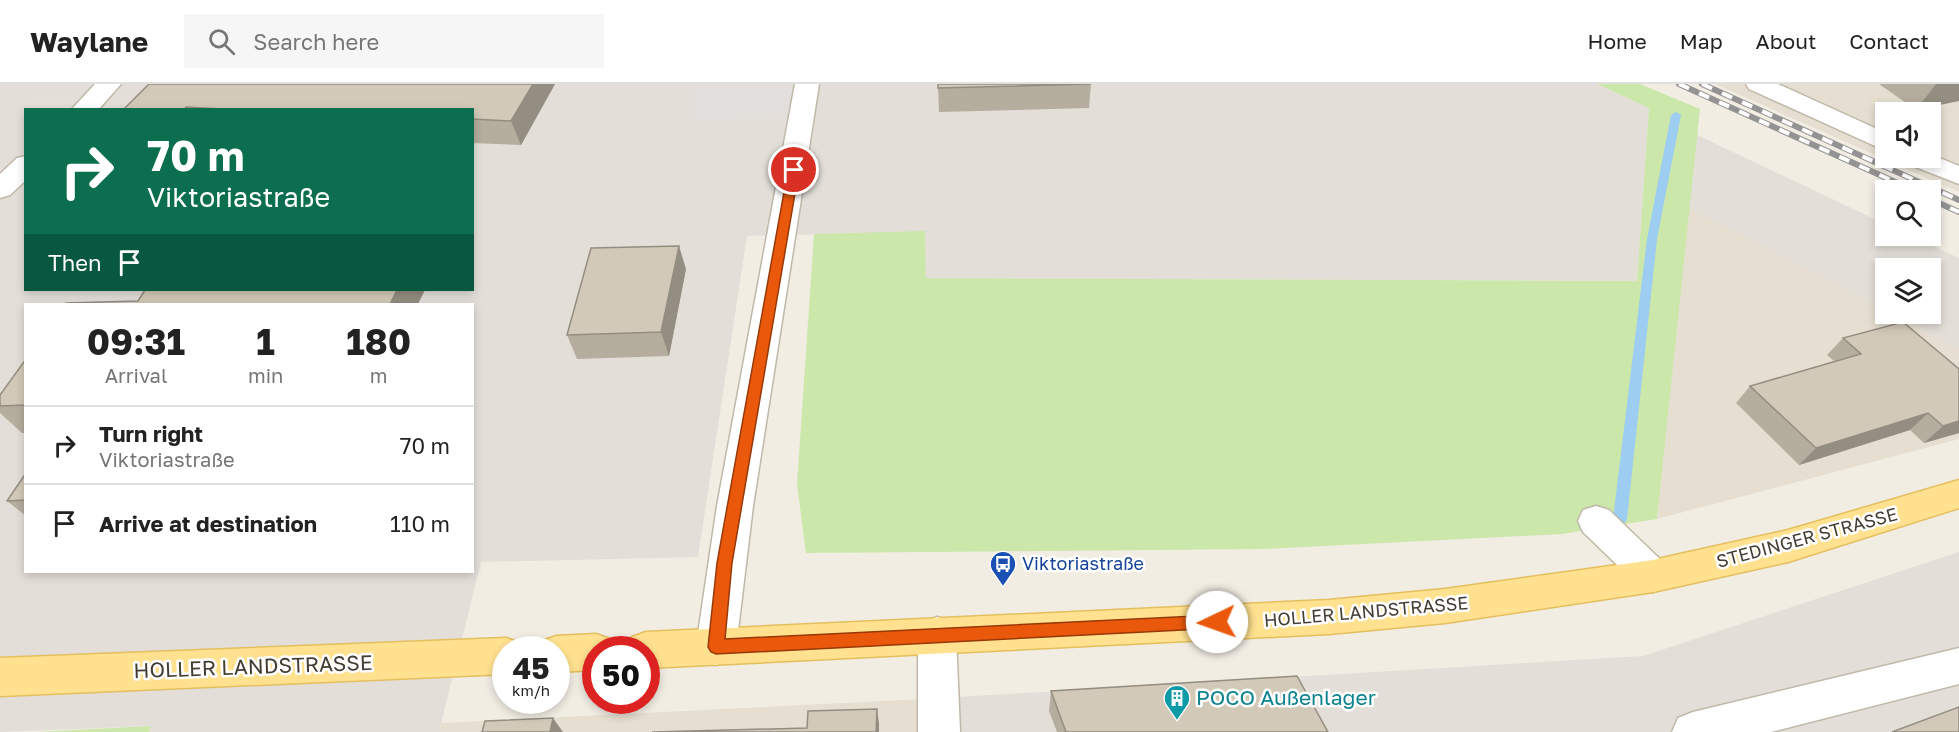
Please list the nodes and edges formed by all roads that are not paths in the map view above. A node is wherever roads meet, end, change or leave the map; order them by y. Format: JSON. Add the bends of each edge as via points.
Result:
{"nodes":[{"id":1,"x":109,"y":84,"type":"edge"},
{"id":2,"x":807,"y":84,"type":"edge"},
{"id":3,"x":1758,"y":84,"type":"edge"},
{"id":4,"x":84,"y":108,"type":"edge"},
{"id":5,"x":1875,"y":138,"type":"edge"},
{"id":6,"x":24,"y":166,"type":"edge"},
{"id":7,"x":1940,"y":168,"type":"edge"},
{"id":8,"x":1959,"y":176,"type":"edge"},
{"id":9,"x":0,"y":189,"type":"edge"},
{"id":10,"x":1959,"y":494,"type":"edge"},
{"id":11,"x":1596,"y":521,"type":"dead end"},
{"id":12,"x":1653,"y":576,"type":"junction"},
{"id":13,"x":938,"y":635,"type":"junction"},
{"id":14,"x":716,"y":647,"type":"junction"},
{"id":15,"x":660,"y":649,"type":"edge"},
{"id":16,"x":492,"y":657,"type":"edge"},
{"id":17,"x":1959,"y":666,"type":"edge"},
{"id":18,"x":0,"y":677,"type":"edge"},
{"id":19,"x":939,"y":732,"type":"edge"},
{"id":20,"x":1693,"y":732,"type":"edge"}],
"edges":[{"from":1,"to":4,"type":"street"},
{"from":2,"to":14,"type":"street","via":[[725,563]]},
{"from":3,"to":5,"type":"street"},
{"from":6,"to":9,"type":"street"},
{"from":7,"to":8,"type":"street"},
{"from":10,"to":12,"type":"main road","name":"STEDINGER STRASSE","via":[[1788,546]]},
{"from":11,"to":12,"type":"street"},
{"from":12,"to":13,"type":"main road","name":"HOLLER LANDSTRASSE","via":[[1506,599],[1329,617]]},
{"from":13,"to":14,"type":"main road","name":"HOLLER LANDSTRASSE"},
{"from":13,"to":19,"type":"street"},
{"from":14,"to":15,"type":"main road","name":"HOLLER LANDSTRASSE"},
{"from":16,"to":18,"type":"main road","name":"HOLLER LANDSTRASSE"},
{"from":17,"to":20,"type":"street"}]}
